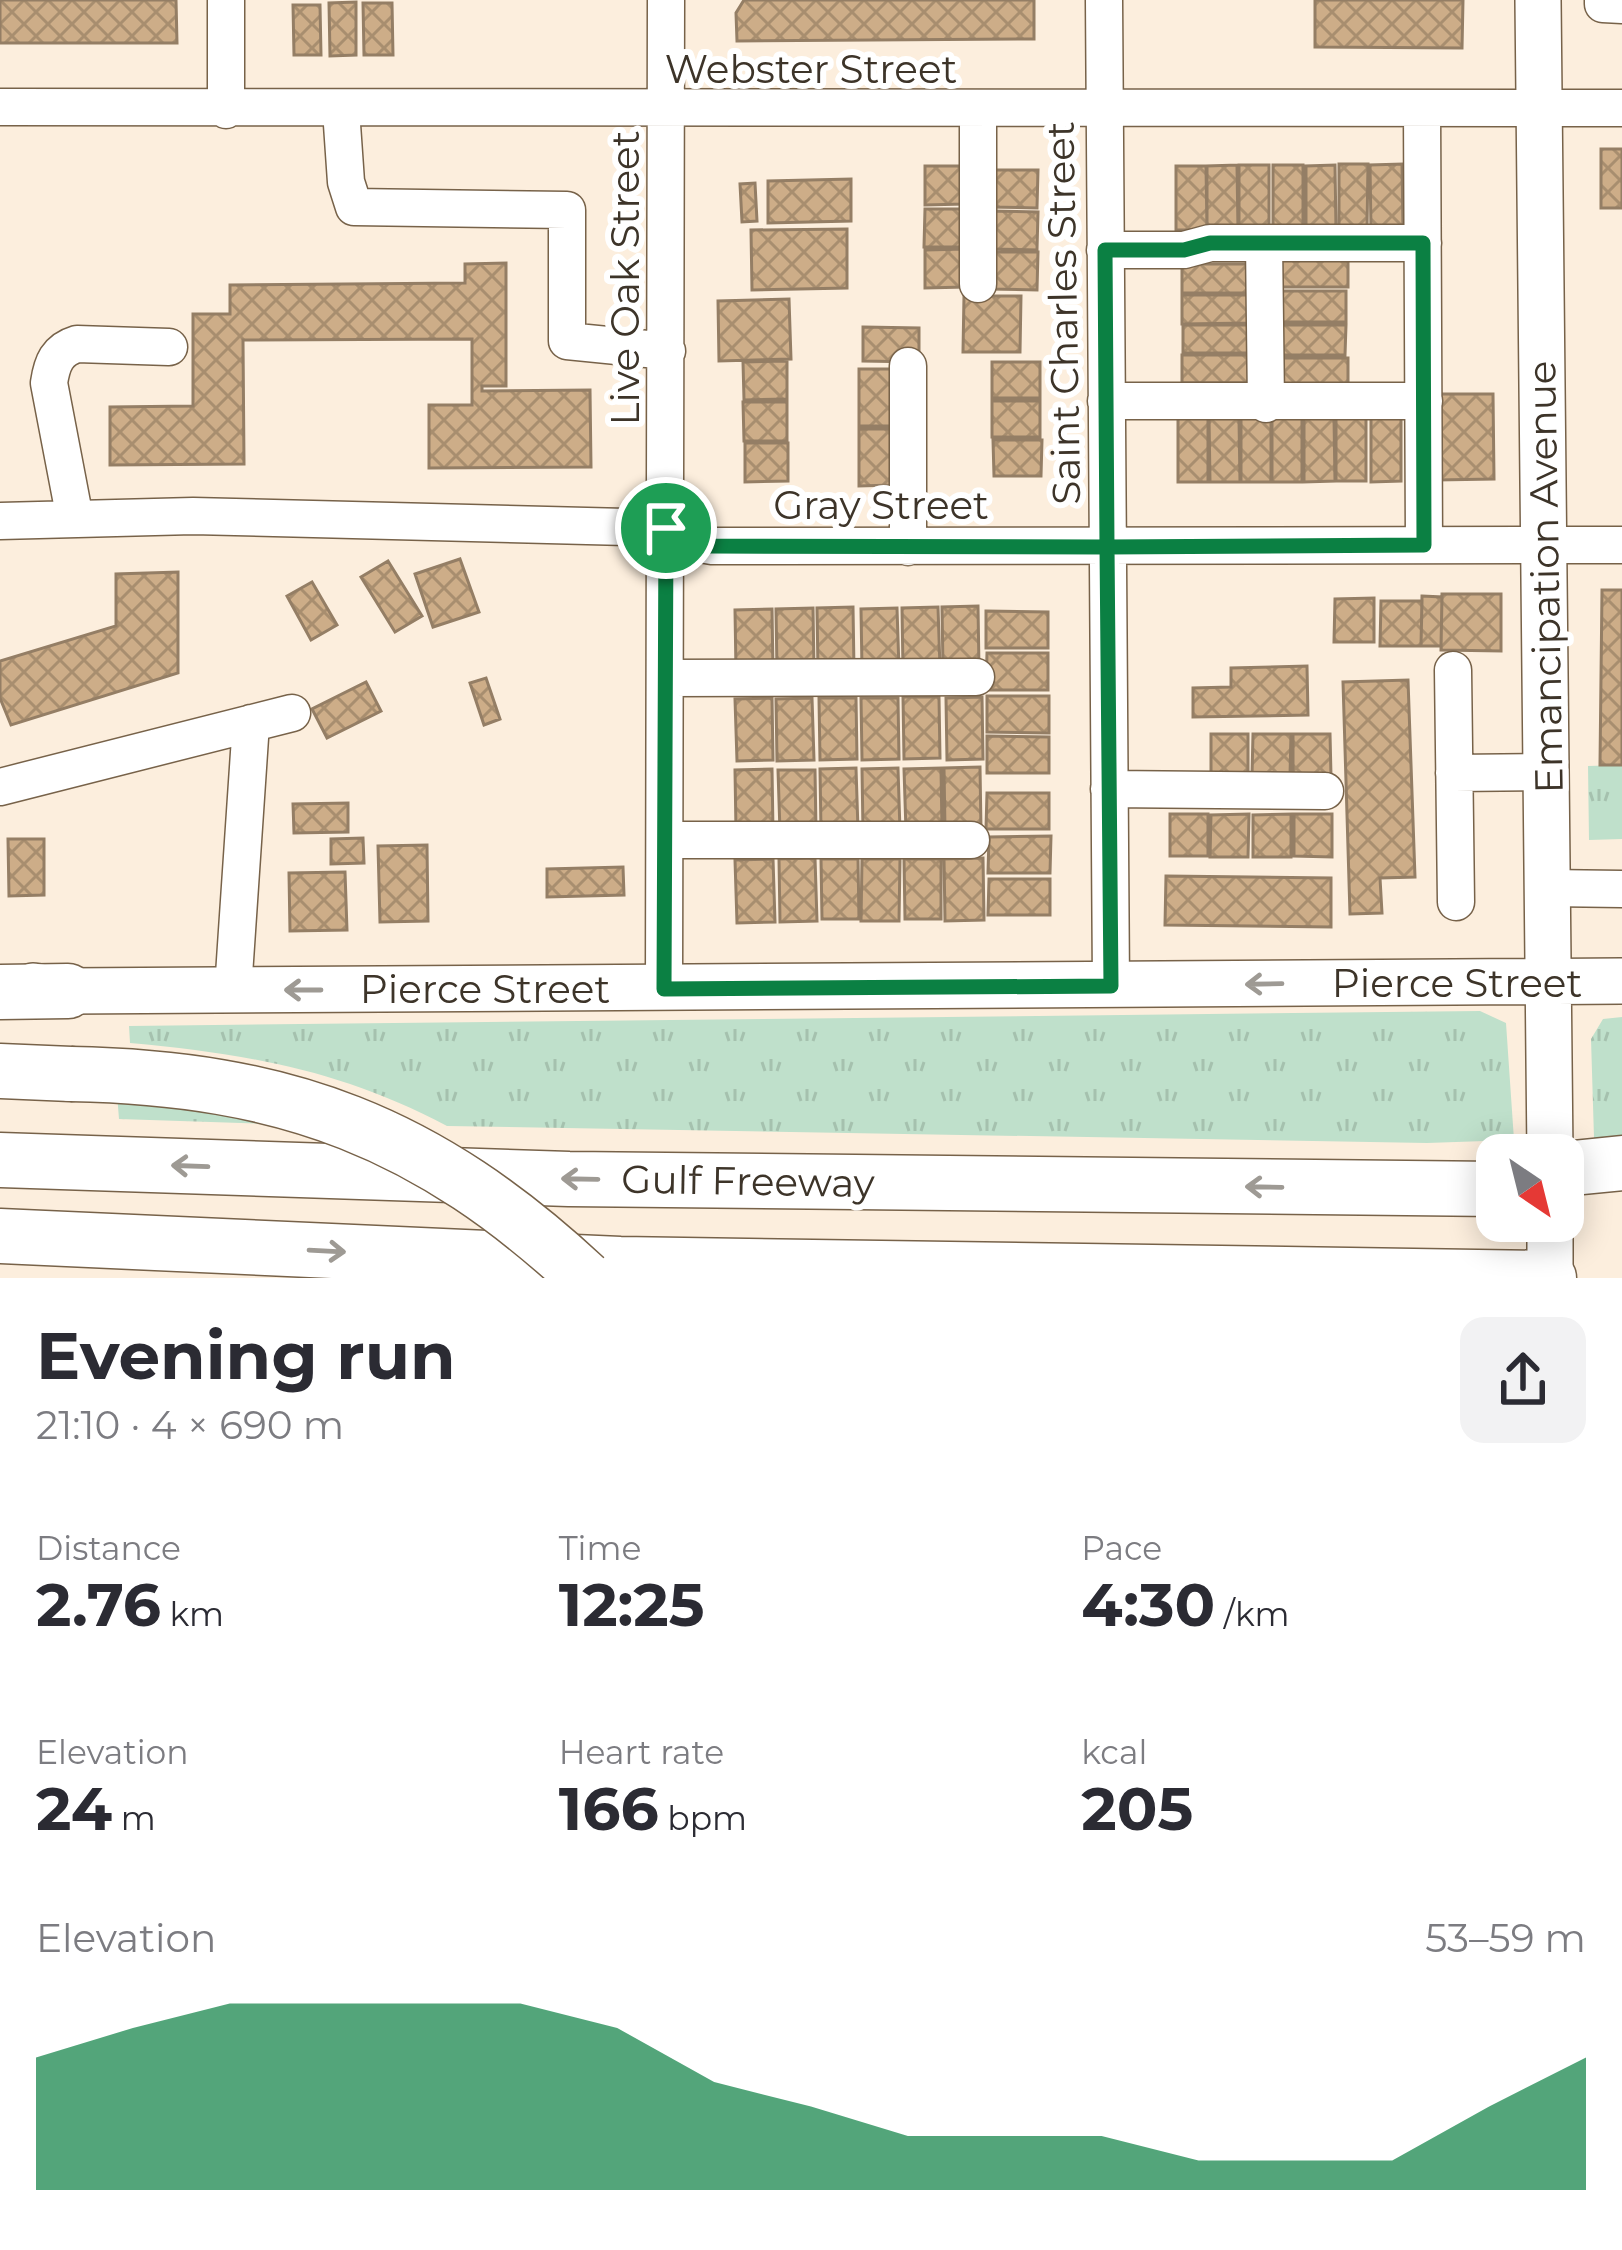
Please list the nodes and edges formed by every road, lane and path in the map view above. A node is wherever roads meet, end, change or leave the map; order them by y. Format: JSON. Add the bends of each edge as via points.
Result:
{"nodes":[{"id":1,"x":226,"y":0,"type":"edge"},
{"id":2,"x":666,"y":0,"type":"edge"},
{"id":3,"x":1103,"y":0,"type":"edge"},
{"id":4,"x":1538,"y":0,"type":"edge"},
{"id":5,"x":0,"y":107,"type":"edge"},
{"id":6,"x":1622,"y":108,"type":"edge"},
{"id":7,"x":1537,"y":109,"type":"junction"},
{"id":8,"x":226,"y":110,"type":"junction"},
{"id":9,"x":341,"y":110,"type":"junction"},
{"id":10,"x":1103,"y":110,"type":"junction"},
{"id":11,"x":1422,"y":110,"type":"junction"},
{"id":12,"x":978,"y":111,"type":"junction"},
{"id":13,"x":667,"y":112,"type":"junction"},
{"id":14,"x":1264,"y":243,"type":"junction"},
{"id":15,"x":1423,"y":243,"type":"junction"},
{"id":16,"x":1105,"y":250,"type":"junction"},
{"id":17,"x":978,"y":284,"type":"dead end"},
{"id":18,"x":169,"y":347,"type":"dead end"},
{"id":19,"x":667,"y":350,"type":"junction"},
{"id":20,"x":908,"y":366,"type":"dead end"},
{"id":21,"x":1106,"y":401,"type":"junction"},
{"id":22,"x":1424,"y":401,"type":"junction"},
{"id":23,"x":1266,"y":404,"type":"junction"},
{"id":24,"x":75,"y":519,"type":"junction"},
{"id":25,"x":0,"y":521,"type":"edge"},
{"id":26,"x":666,"y":528,"type":"junction"},
{"id":27,"x":1546,"y":544,"type":"junction"},
{"id":28,"x":1622,"y":544,"type":"edge"},
{"id":29,"x":1424,"y":545,"type":"junction"},
{"id":30,"x":908,"y":547,"type":"junction"},
{"id":31,"x":1107,"y":547,"type":"junction"},
{"id":32,"x":1453,"y":670,"type":"dead end"},
{"id":33,"x":976,"y":676,"type":"dead end"},
{"id":34,"x":665,"y":678,"type":"junction"},
{"id":35,"x":292,"y":713,"type":"dead end"},
{"id":36,"x":251,"y":723,"type":"junction"},
{"id":37,"x":1548,"y":772,"type":"junction"},
{"id":38,"x":1454,"y":773,"type":"junction"},
{"id":39,"x":0,"y":787,"type":"edge"},
{"id":40,"x":1109,"y":789,"type":"junction"},
{"id":41,"x":1325,"y":791,"type":"dead end"},
{"id":42,"x":665,"y":840,"type":"junction"},
{"id":43,"x":971,"y":840,"type":"dead end"},
{"id":44,"x":1548,"y":888,"type":"junction"},
{"id":45,"x":1622,"y":890,"type":"edge"},
{"id":46,"x":1456,"y":902,"type":"dead end"},
{"id":47,"x":1549,"y":981,"type":"junction"},
{"id":48,"x":1622,"y":981,"type":"edge"},
{"id":49,"x":0,"y":982,"type":"edge"},
{"id":50,"x":1111,"y":986,"type":"junction"},
{"id":51,"x":664,"y":989,"type":"junction"},
{"id":52,"x":233,"y":990,"type":"junction"},
{"id":53,"x":68,"y":991,"type":"junction"},
{"id":54,"x":0,"y":992,"type":"edge"},
{"id":55,"x":0,"y":1072,"type":"edge"},
{"id":56,"x":1550,"y":1134,"type":"edge"},
{"id":57,"x":0,"y":1160,"type":"edge"},
{"id":58,"x":1622,"y":1163,"type":"edge"},
{"id":59,"x":1584,"y":1167,"type":"edge"},
{"id":60,"x":1476,"y":1178,"type":"edge"},
{"id":61,"x":1381,"y":1189,"type":"junction"},
{"id":62,"x":1476,"y":1189,"type":"edge"},
{"id":63,"x":1622,"y":1189,"type":"edge"},
{"id":64,"x":1584,"y":1190,"type":"edge"},
{"id":65,"x":0,"y":1236,"type":"edge"},
{"id":66,"x":1550,"y":1242,"type":"edge"},
{"id":67,"x":0,"y":1256,"type":"edge"},
{"id":68,"x":79,"y":1278,"type":"edge"},
{"id":69,"x":585,"y":1278,"type":"edge"},
{"id":70,"x":1550,"y":1278,"type":"edge"}],
"edges":[{"from":1,"to":8,"type":"street"},
{"from":2,"to":13,"type":"street","name":"Live Oak Street"},
{"from":3,"to":10,"type":"street","name":"Saint Charles Street"},
{"from":4,"to":7,"type":"main road","name":"Emancipation Avenue"},
{"from":5,"to":8,"type":"street","name":"Webster Street"},
{"from":6,"to":7,"type":"street","name":"Webster Street"},
{"from":7,"to":11,"type":"street","name":"Webster Street"},
{"from":7,"to":27,"type":"main road","name":"Emancipation Avenue"},
{"from":8,"to":9,"type":"street","name":"Webster Street"},
{"from":9,"to":13,"type":"street","name":"Webster Street"},
{"from":9,"to":19,"type":"street","via":[[354,207],[567,209],[567,341]]},
{"from":10,"to":11,"type":"street","name":"Webster Street"},
{"from":10,"to":12,"type":"street","name":"Webster Street"},
{"from":10,"to":16,"type":"street","name":"Saint Charles Street"},
{"from":11,"to":15,"type":"street"},
{"from":12,"to":13,"type":"street","name":"Webster Street"},
{"from":12,"to":17,"type":"street"},
{"from":13,"to":19,"type":"street","name":"Live Oak Street"},
{"from":14,"to":15,"type":"street"},
{"from":14,"to":16,"type":"street"},
{"from":14,"to":23,"type":"street"},
{"from":15,"to":22,"type":"street"},
{"from":16,"to":21,"type":"street","name":"Saint Charles Street"},
{"from":18,"to":24,"type":"street","via":[[77,344],[52,363]]},
{"from":19,"to":26,"type":"street","name":"Live Oak Street"},
{"from":20,"to":30,"type":"street"},
{"from":21,"to":23,"type":"street"},
{"from":21,"to":31,"type":"street","name":"Saint Charles Street"},
{"from":22,"to":23,"type":"street"},
{"from":22,"to":29,"type":"street"},
{"from":24,"to":25,"type":"street","name":"Gray Street"},
{"from":24,"to":26,"type":"street","name":"Gray Street"},
{"from":26,"to":30,"type":"street","name":"Gray Street","via":[[712,546]]},
{"from":26,"to":34,"type":"street","name":"Live Oak Street"},
{"from":27,"to":28,"type":"street","name":"Gray Street"},
{"from":27,"to":29,"type":"street","name":"Gray Street"},
{"from":27,"to":37,"type":"main road","name":"Emancipation Avenue"},
{"from":29,"to":31,"type":"street","name":"Gray Street"},
{"from":30,"to":31,"type":"street","name":"Gray Street"},
{"from":31,"to":40,"type":"street","name":"Saint Charles Street"},
{"from":32,"to":38,"type":"street"},
{"from":33,"to":34,"type":"street"},
{"from":34,"to":42,"type":"street","name":"Live Oak Street"},
{"from":35,"to":36,"type":"street"},
{"from":36,"to":39,"type":"street"},
{"from":36,"to":52,"type":"street"},
{"from":37,"to":38,"type":"street"},
{"from":37,"to":44,"type":"main road","name":"Emancipation Avenue"},
{"from":38,"to":46,"type":"street"},
{"from":40,"to":41,"type":"street"},
{"from":40,"to":50,"type":"street","name":"Saint Charles Street"},
{"from":42,"to":43,"type":"street"},
{"from":42,"to":51,"type":"street","name":"Live Oak Street"},
{"from":44,"to":45,"type":"street"},
{"from":44,"to":47,"type":"main road","name":"Emancipation Avenue"},
{"from":47,"to":48,"type":"main road","name":"Pierce Street"},
{"from":47,"to":50,"type":"main road","name":"Pierce Street","one_way":true},
{"from":47,"to":56,"type":"main road","name":"Emancipation Avenue"},
{"from":49,"to":53,"type":"main road","name":"Pierce Street"},
{"from":50,"to":51,"type":"main road","name":"Pierce Street"},
{"from":51,"to":52,"type":"main road","name":"Pierce Street","one_way":true},
{"from":52,"to":53,"type":"main road","name":"Pierce Street"},
{"from":53,"to":54,"type":"highway"},
{"from":55,"to":69,"type":"highway","bridge":true,"via":[[206,1082],[382,1135],[459,1175]]},
{"from":61,"to":57,"type":"highway","name":"Gulf Freeway","one_way":true,"via":[[569,1179]]},
{"from":58,"to":59,"type":"highway"},
{"from":60,"to":61,"type":"highway"},
{"from":61,"to":62,"type":"highway","name":"Gulf Freeway"},
{"from":63,"to":64,"type":"highway"},
{"from":65,"to":70,"type":"highway","one_way":true,"via":[[620,1264]]},
{"from":66,"to":70,"type":"main road"},
{"from":67,"to":68,"type":"highway"}]}
